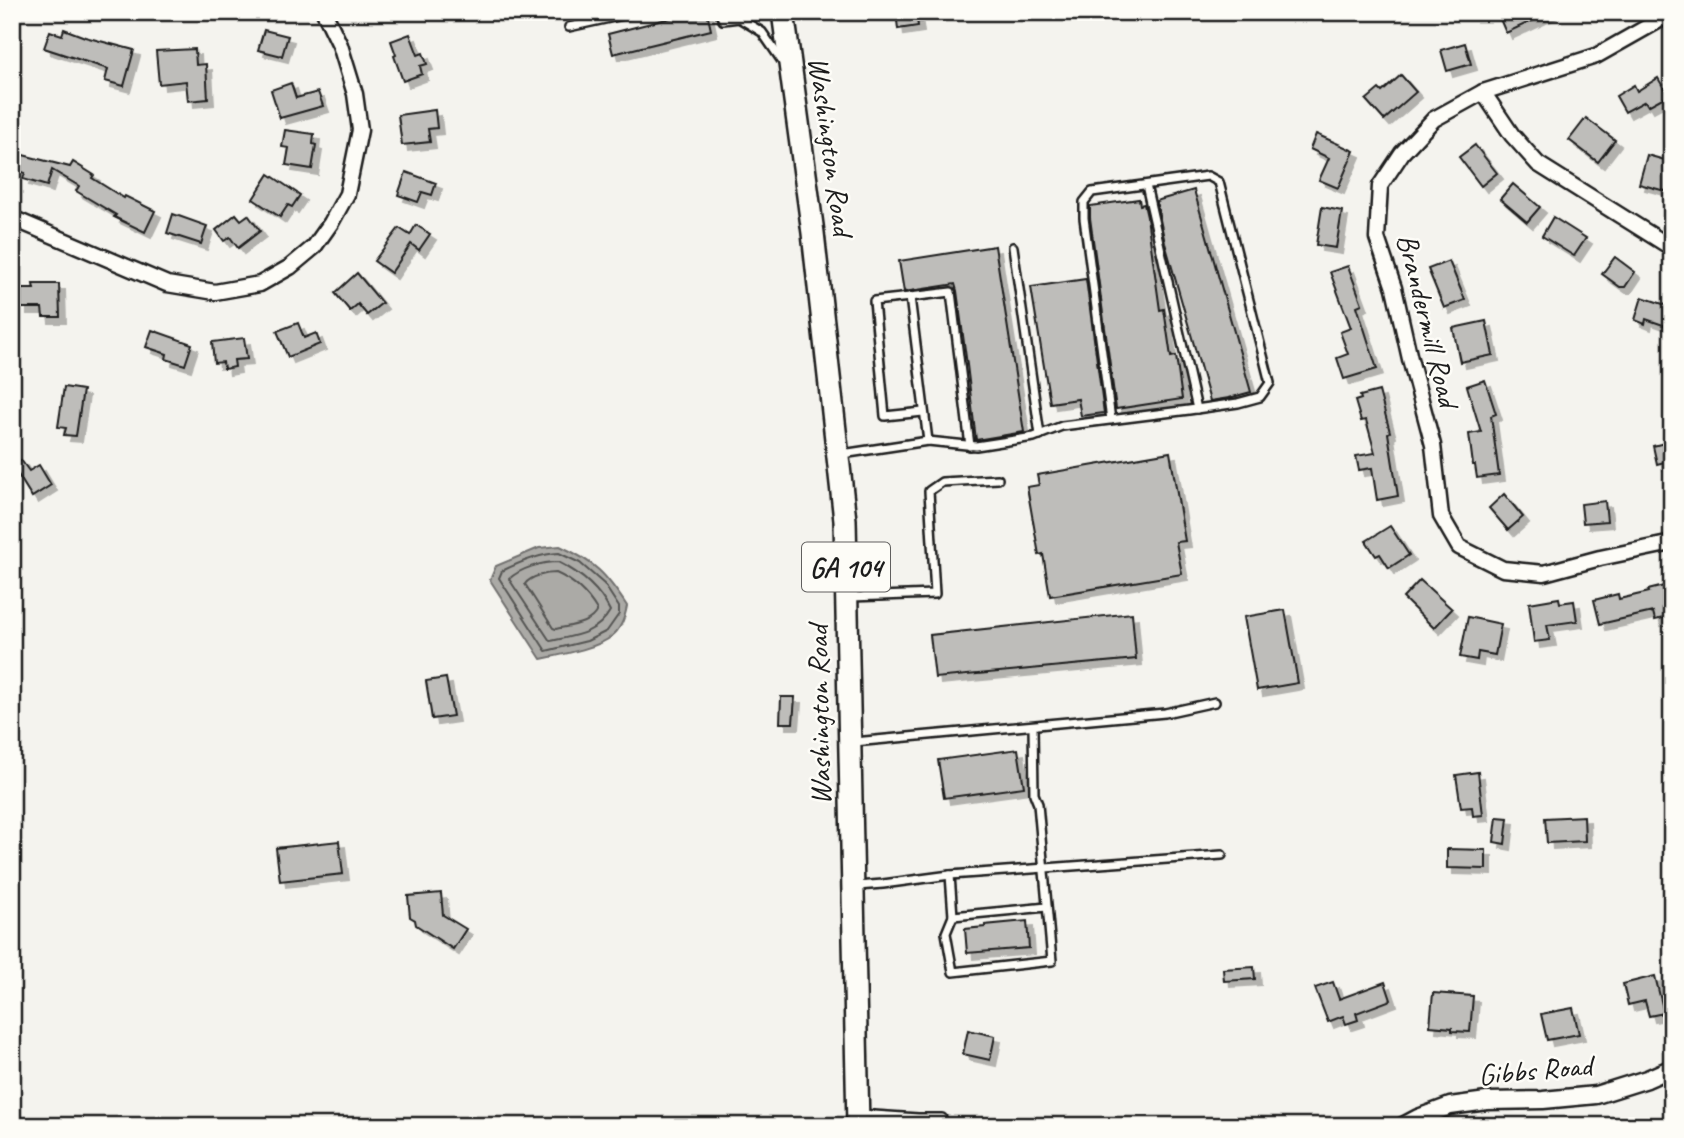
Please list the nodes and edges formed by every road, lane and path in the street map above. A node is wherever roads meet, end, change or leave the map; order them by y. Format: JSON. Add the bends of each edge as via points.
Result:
{"nodes":[{"id":1,"x":324,"y":12,"type":"edge"},
{"id":2,"x":637,"y":12,"type":"edge"},
{"id":3,"x":719,"y":12,"type":"edge"},
{"id":4,"x":747,"y":12,"type":"edge"},
{"id":5,"x":783,"y":12,"type":"edge"},
{"id":6,"x":1672,"y":13,"type":"edge"},
{"id":7,"x":739,"y":18,"type":"junction"},
{"id":8,"x":569,"y":27,"type":"dead end"},
{"id":9,"x":792,"y":76,"type":"junction"},
{"id":10,"x":1483,"y":92,"type":"junction"},
{"id":11,"x":1146,"y":185,"type":"junction"},
{"id":12,"x":13,"y":219,"type":"edge"},
{"id":13,"x":1013,"y":247,"type":"dead end"},
{"id":14,"x":1672,"y":248,"type":"edge"},
{"id":15,"x":909,"y":297,"type":"junction"},
{"id":16,"x":1197,"y":409,"type":"junction"},
{"id":17,"x":923,"y":412,"type":"junction"},
{"id":18,"x":1111,"y":420,"type":"junction"},
{"id":19,"x":1040,"y":435,"type":"junction"},
{"id":20,"x":928,"y":441,"type":"junction"},
{"id":21,"x":970,"y":446,"type":"junction"},
{"id":22,"x":837,"y":455,"type":"junction"},
{"id":23,"x":998,"y":479,"type":"dead end"},
{"id":24,"x":1672,"y":543,"type":"edge"},
{"id":25,"x":846,"y":598,"type":"junction"},
{"id":26,"x":1215,"y":702,"type":"dead end"},
{"id":27,"x":1033,"y":726,"type":"junction"},
{"id":28,"x":850,"y":743,"type":"junction"},
{"id":29,"x":1222,"y":855,"type":"dead end"},
{"id":30,"x":1043,"y":867,"type":"junction"},
{"id":31,"x":950,"y":875,"type":"junction"},
{"id":32,"x":853,"y":886,"type":"junction"},
{"id":33,"x":1047,"y":907,"type":"junction"},
{"id":34,"x":953,"y":916,"type":"junction"},
{"id":35,"x":1672,"y":1068,"type":"edge"},
{"id":36,"x":943,"y":1118,"type":"dead end"},
{"id":37,"x":857,"y":1120,"type":"edge"},
{"id":38,"x":1403,"y":1126,"type":"edge"}],
"edges":[{"from":1,"to":12,"type":"street","via":[[355,94],[360,130],[346,194],[314,247],[290,268],[260,284],[215,292],[167,284]]},
{"from":2,"to":8,"type":"lane"},
{"from":3,"to":7,"type":"lane","via":[[723,20]]},
{"from":4,"to":7,"type":"lane"},
{"from":5,"to":9,"type":"main road","name":"Washington Road","number":"GA 104"},
{"from":6,"to":10,"type":"street","name":"Brandermill Road","via":[[1596,56]]},
{"from":7,"to":9,"type":"lane","via":[[762,32]]},
{"from":9,"to":22,"type":"main road","name":"Washington Road","number":"GA 104"},
{"from":10,"to":14,"type":"street","via":[[1538,164]]},
{"from":10,"to":24,"type":"street","name":"Brandermill Road","via":[[1434,119],[1402,153],[1380,186],[1377,238],[1433,445],[1441,516],[1460,547],[1503,569],[1544,573]]},
{"from":11,"to":16,"type":"lane"},
{"from":11,"to":16,"type":"lane","via":[[1208,176],[1219,183],[1270,383],[1260,397]]},
{"from":11,"to":18,"type":"lane","via":[[1092,192],[1084,202]]},
{"from":13,"to":19,"type":"lane"},
{"from":15,"to":17,"type":"lane"},
{"from":15,"to":17,"type":"lane","via":[[874,301],[885,415]]},
{"from":15,"to":21,"type":"lane","via":[[951,292]]},
{"from":16,"to":18,"type":"lane"},
{"from":17,"to":20,"type":"lane"},
{"from":18,"to":19,"type":"lane","via":[[1062,425]]},
{"from":19,"to":21,"type":"lane"},
{"from":20,"to":21,"type":"lane"},
{"from":20,"to":22,"type":"lane"},
{"from":22,"to":25,"type":"main road","name":"Washington Road","number":"GA 104","via":[[845,520]]},
{"from":23,"to":25,"type":"lane","via":[[942,482],[929,491],[935,594]]},
{"from":25,"to":28,"type":"main road","name":"Washington Road","number":"GA 104"},
{"from":26,"to":27,"type":"lane","via":[[1165,713]]},
{"from":27,"to":28,"type":"lane"},
{"from":27,"to":30,"type":"lane","via":[[1034,794]]},
{"from":28,"to":32,"type":"main road","name":"Washington Road","number":"GA 104"},
{"from":29,"to":30,"type":"lane"},
{"from":30,"to":31,"type":"lane"},
{"from":30,"to":33,"type":"lane"},
{"from":31,"to":32,"type":"lane"},
{"from":31,"to":34,"type":"lane"},
{"from":32,"to":37,"type":"main road","name":"Washington Road","number":"GA 104"},
{"from":33,"to":34,"type":"lane"},
{"from":33,"to":34,"type":"lane","via":[[1052,961],[953,972],[946,933]]},
{"from":35,"to":38,"type":"street","name":"Gibbs Road","via":[[1597,1095],[1450,1106]]},
{"from":36,"to":37,"type":"lane"}]}
